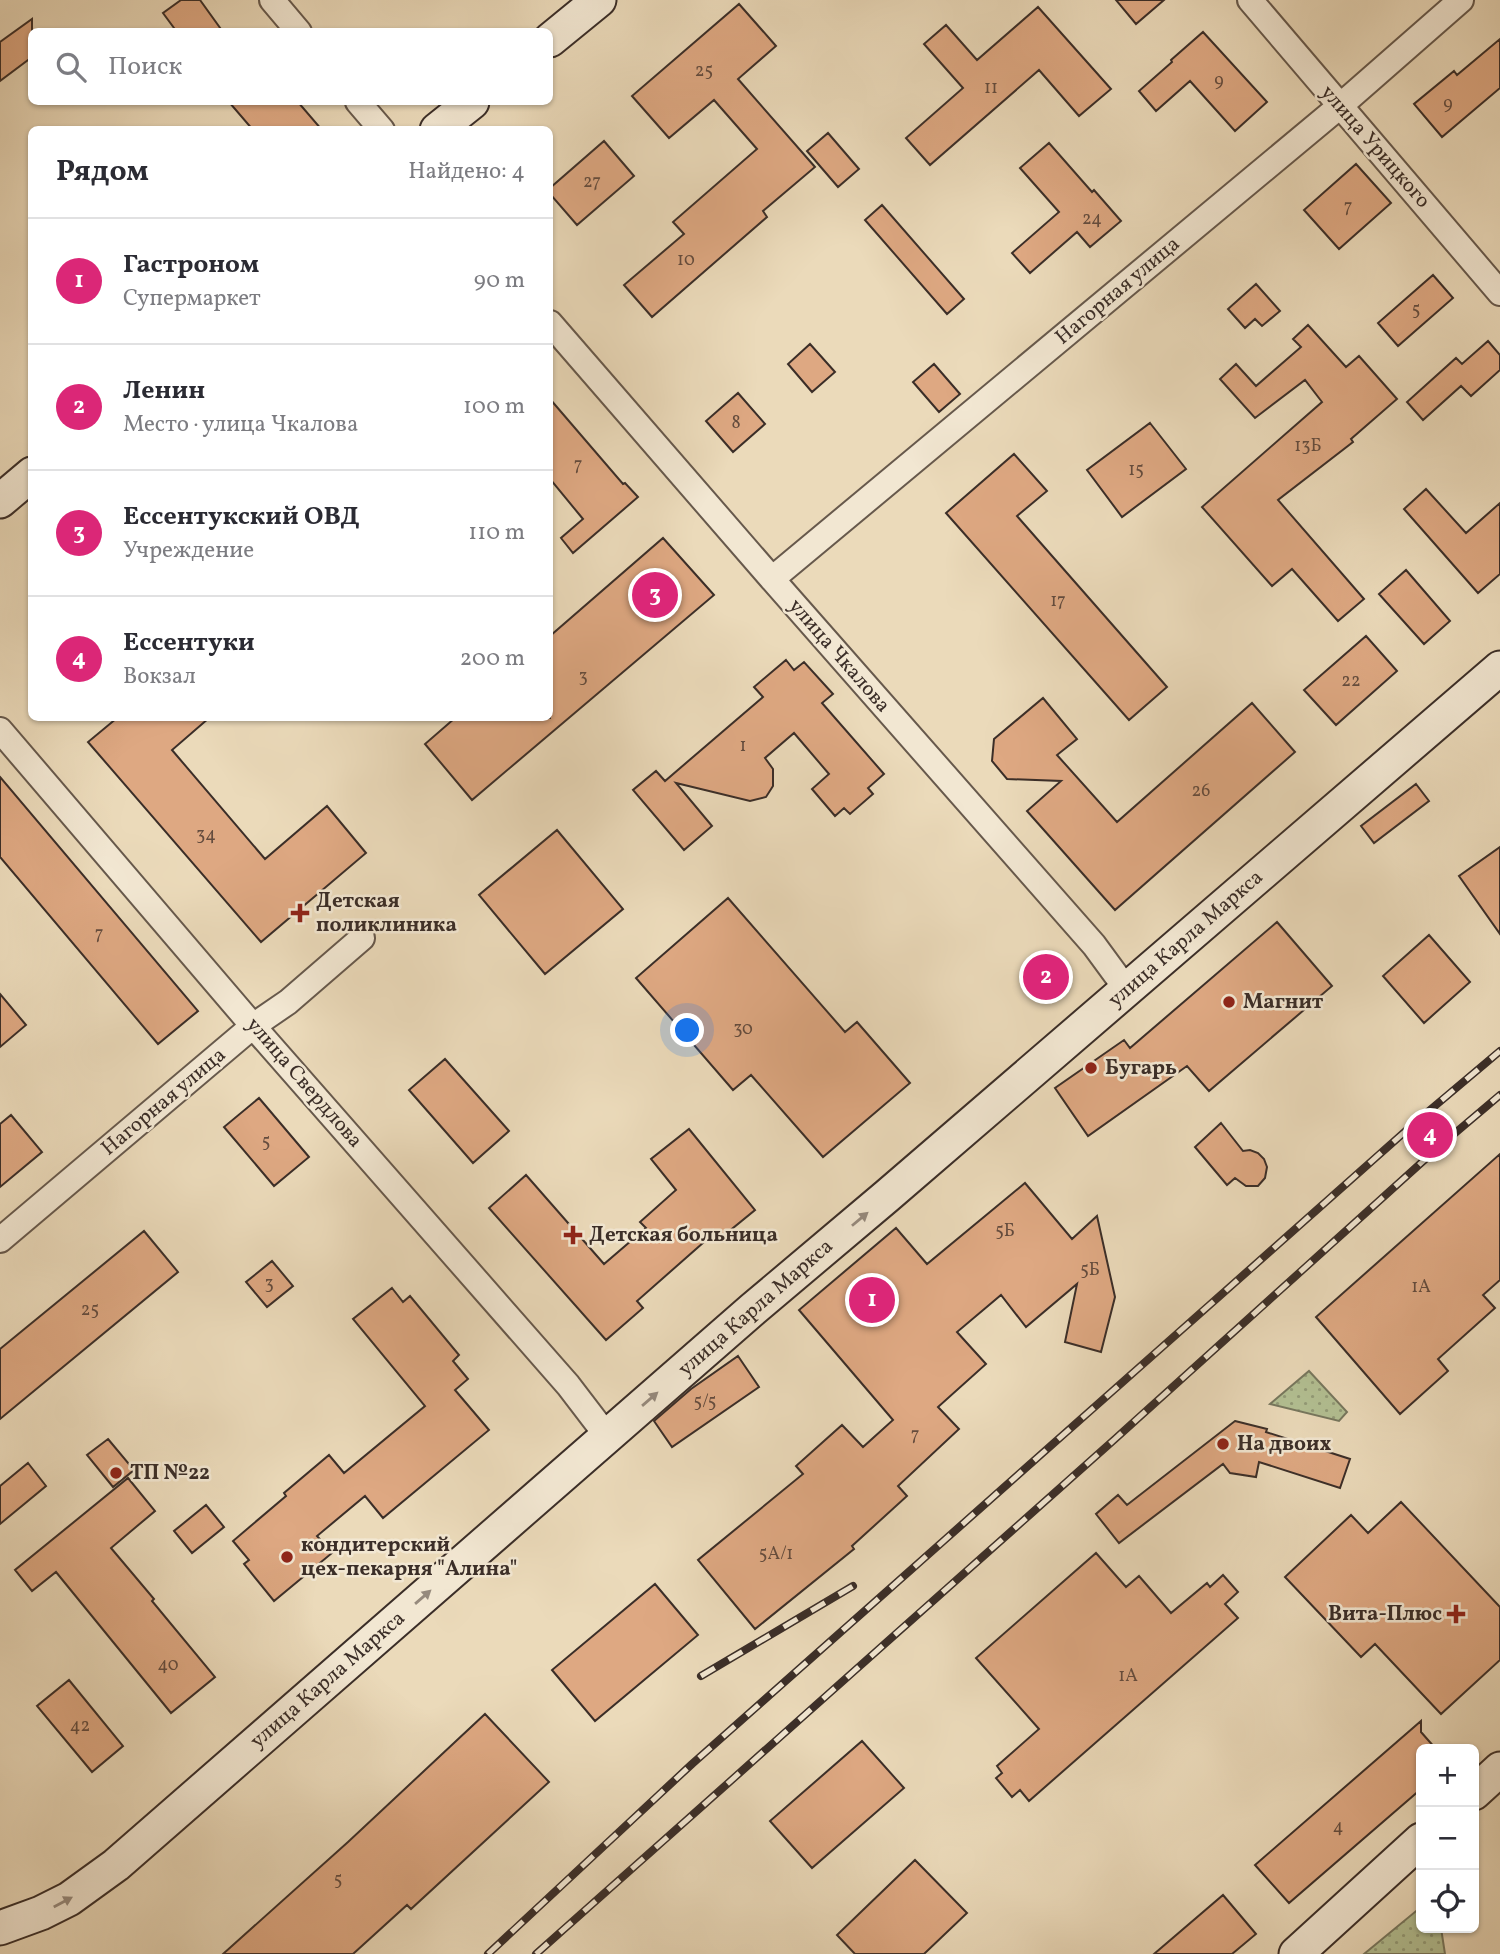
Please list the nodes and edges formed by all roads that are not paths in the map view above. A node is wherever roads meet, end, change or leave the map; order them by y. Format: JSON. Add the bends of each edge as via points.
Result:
{"nodes":[{"id":1,"x":272,"y":0,"type":"edge"},
{"id":2,"x":599,"y":0,"type":"edge"},
{"id":3,"x":1250,"y":0,"type":"edge"},
{"id":4,"x":1461,"y":0,"type":"edge"},
{"id":5,"x":296,"y":28,"type":"edge"},
{"id":6,"x":553,"y":38,"type":"edge"},
{"id":7,"x":361,"y":105,"type":"edge"},
{"id":8,"x":468,"y":105,"type":"edge"},
{"id":9,"x":1340,"y":106,"type":"junction"},
{"id":10,"x":379,"y":126,"type":"edge"},
{"id":11,"x":442,"y":126,"type":"edge"},
{"id":12,"x":1500,"y":293,"type":"edge"},
{"id":13,"x":553,"y":326,"type":"edge"},
{"id":14,"x":28,"y":477,"type":"edge"},
{"id":15,"x":0,"y":501,"type":"edge"},
{"id":16,"x":772,"y":579,"type":"junction"},
{"id":17,"x":1500,"y":668,"type":"edge"},
{"id":18,"x":0,"y":730,"type":"edge"},
{"id":19,"x":362,"y":938,"type":"dead end"},
{"id":20,"x":1127,"y":990,"type":"junction"},
{"id":21,"x":253,"y":1026,"type":"junction"},
{"id":22,"x":0,"y":1240,"type":"edge"},
{"id":23,"x":607,"y":1436,"type":"junction"},
{"id":24,"x":1500,"y":1769,"type":"edge"},
{"id":25,"x":1479,"y":1788,"type":"edge"},
{"id":26,"x":1416,"y":1845,"type":"edge"},
{"id":27,"x":0,"y":1928,"type":"edge"},
{"id":28,"x":1296,"y":1954,"type":"edge"}],
"edges":[{"from":1,"to":5,"type":"street"},
{"from":2,"to":6,"type":"street"},
{"from":3,"to":9,"type":"street","name":"улица Урицкого"},
{"from":4,"to":9,"type":"street","name":"Нагорная улица"},
{"from":7,"to":10,"type":"street"},
{"from":8,"to":11,"type":"street"},
{"from":9,"to":12,"type":"street","name":"улица Урицкого"},
{"from":9,"to":16,"type":"street","name":"Нагорная улица"},
{"from":13,"to":16,"type":"street","name":"улица Чкалова"},
{"from":14,"to":15,"type":"street"},
{"from":16,"to":20,"type":"street","name":"улица Чкалова","via":[[1094,945]]},
{"from":17,"to":20,"type":"street","name":"улица Карла Маркса"},
{"from":18,"to":21,"type":"street","name":"улица Свердлова"},
{"from":19,"to":21,"type":"street","name":"Нагорная улица"},
{"from":23,"to":20,"type":"street","name":"улица Карла Маркса","one_way":true},
{"from":21,"to":22,"type":"street","name":"Нагорная улица"},
{"from":21,"to":23,"type":"street","name":"улица Свердлова","via":[[568,1385]]},
{"from":27,"to":23,"type":"street","name":"улица Карла Маркса","one_way":true,"via":[[69,1899],[117,1866]]},
{"from":24,"to":25,"type":"street"},
{"from":26,"to":28,"type":"street"}]}
